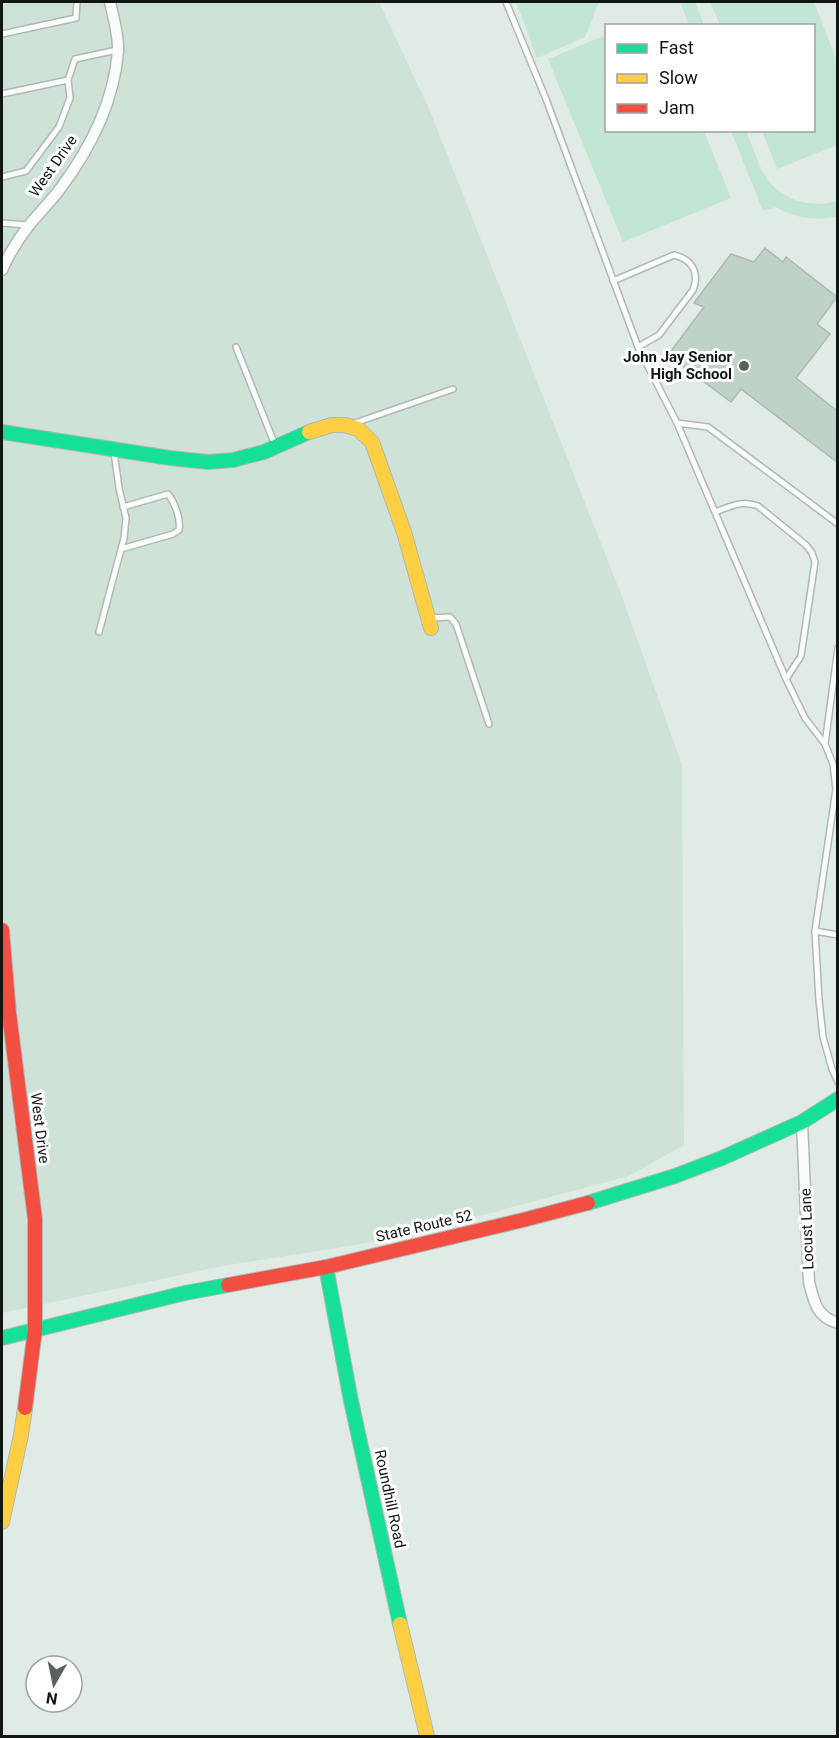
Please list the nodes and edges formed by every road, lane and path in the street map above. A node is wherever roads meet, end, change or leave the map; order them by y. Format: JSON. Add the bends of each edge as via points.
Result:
{"nodes":[{"id":1,"x":76,"y":2,"type":"edge"},
{"id":2,"x":110,"y":2,"type":"edge"},
{"id":3,"x":506,"y":2,"type":"edge"},
{"id":4,"x":2,"y":34,"type":"edge"},
{"id":5,"x":118,"y":50,"type":"junction"},
{"id":6,"x":68,"y":80,"type":"junction"},
{"id":7,"x":2,"y":94,"type":"edge"},
{"id":8,"x":2,"y":177,"type":"edge"},
{"id":9,"x":2,"y":223,"type":"edge"},
{"id":10,"x":29,"y":225,"type":"junction"},
{"id":11,"x":2,"y":270,"type":"edge"},
{"id":12,"x":613,"y":281,"type":"junction"},
{"id":13,"x":236,"y":346,"type":"dead end"},
{"id":14,"x":638,"y":347,"type":"junction"},
{"id":15,"x":453,"y":389,"type":"dead end"},
{"id":16,"x":677,"y":423,"type":"junction"},
{"id":17,"x":348,"y":426,"type":"junction"},
{"id":18,"x":2,"y":432,"type":"edge"},
{"id":19,"x":276,"y":446,"type":"junction"},
{"id":20,"x":114,"y":450,"type":"junction"},
{"id":21,"x":123,"y":507,"type":"junction"},
{"id":22,"x":715,"y":512,"type":"junction"},
{"id":23,"x":837,"y":524,"type":"edge"},
{"id":24,"x":121,"y":549,"type":"junction"},
{"id":25,"x":430,"y":623,"type":"joint"},
{"id":26,"x":99,"y":632,"type":"dead end"},
{"id":27,"x":837,"y":648,"type":"edge"},
{"id":28,"x":786,"y":679,"type":"junction"},
{"id":29,"x":489,"y":724,"type":"dead end"},
{"id":30,"x":825,"y":744,"type":"junction"},
{"id":31,"x":837,"y":789,"type":"edge"},
{"id":32,"x":2,"y":930,"type":"edge"},
{"id":33,"x":815,"y":931,"type":"junction"},
{"id":34,"x":837,"y":935,"type":"edge"},
{"id":35,"x":837,"y":1082,"type":"edge"},
{"id":36,"x":837,"y":1100,"type":"edge"},
{"id":37,"x":802,"y":1122,"type":"junction"},
{"id":38,"x":326,"y":1267,"type":"junction"},
{"id":39,"x":837,"y":1323,"type":"edge"},
{"id":40,"x":35,"y":1330,"type":"junction"},
{"id":41,"x":2,"y":1338,"type":"edge"},
{"id":42,"x":2,"y":1522,"type":"edge"},
{"id":43,"x":427,"y":1737,"type":"edge"}],
"edges":[{"from":1,"to":4,"type":"lane","via":[[76,18]]},
{"from":2,"to":5,"type":"street","name":"West Drive"},
{"from":3,"to":12,"type":"lane"},
{"from":5,"to":6,"type":"lane","via":[[75,59]]},
{"from":5,"to":10,"type":"street","name":"West Drive","via":[[109,99],[86,150]]},
{"from":6,"to":7,"type":"lane"},
{"from":6,"to":8,"type":"lane","via":[[70,98],[59,127],[26,171]]},
{"from":9,"to":10,"type":"lane"},
{"from":10,"to":11,"type":"street","name":"West Drive"},
{"from":12,"to":14,"type":"lane"},
{"from":12,"to":14,"type":"lane","via":[[674,255],[693,266],[693,290],[658,335]]},
{"from":13,"to":19,"type":"lane"},
{"from":14,"to":16,"type":"lane"},
{"from":15,"to":17,"type":"lane"},
{"from":16,"to":22,"type":"lane"},
{"from":16,"to":23,"type":"lane","via":[[708,427]]},
{"from":17,"to":19,"type":"street","via":[[330,426]]},
{"from":17,"to":25,"type":"street","via":[[369,438],[376,450]]},
{"from":18,"to":20,"type":"street"},
{"from":19,"to":20,"type":"street","via":[[232,460],[211,462]]},
{"from":20,"to":21,"type":"lane"},
{"from":21,"to":24,"type":"lane","via":[[126,518]]},
{"from":21,"to":24,"type":"lane","via":[[168,494],[180,523],[173,534]]},
{"from":22,"to":28,"type":"lane"},
{"from":22,"to":28,"type":"lane","via":[[740,503],[758,506],[812,553],[815,562],[801,656]]},
{"from":24,"to":26,"type":"lane"},
{"from":25,"to":29,"type":"lane","via":[[450,617],[456,624]]},
{"from":27,"to":30,"type":"lane"},
{"from":28,"to":30,"type":"lane","via":[[805,718]]},
{"from":30,"to":31,"type":"lane"},
{"from":31,"to":33,"type":"lane"},
{"from":32,"to":40,"type":"street","name":"West Drive","via":[[35,1219]]},
{"from":33,"to":34,"type":"lane"},
{"from":33,"to":35,"type":"lane","via":[[824,1037]]},
{"from":36,"to":37,"type":"street","name":"State Route 52"},
{"from":37,"to":38,"type":"street","name":"State Route 52","via":[[722,1158],[605,1198]]},
{"from":37,"to":39,"type":"street","name":"Locust Lane","via":[[809,1282],[822,1316]]},
{"from":38,"to":40,"type":"street","name":"State Route 52","via":[[185,1293]]},
{"from":38,"to":43,"type":"street","name":"Roundhill Road","via":[[351,1401]]},
{"from":40,"to":41,"type":"street","name":"State Route 52"},
{"from":40,"to":42,"type":"street","name":"West Drive","via":[[21,1435]]}]}
